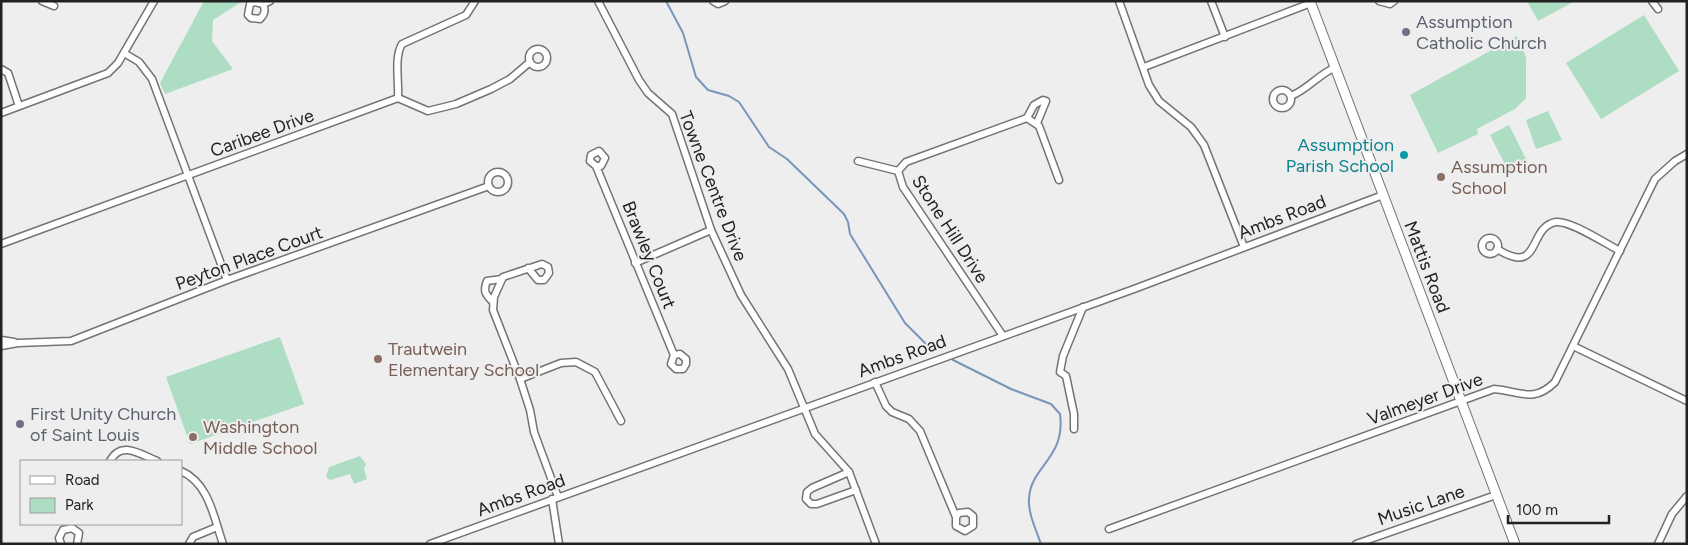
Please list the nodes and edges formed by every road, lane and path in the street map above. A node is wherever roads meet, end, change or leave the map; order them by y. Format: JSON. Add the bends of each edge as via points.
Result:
{"nodes":[{"id":1,"x":42,"y":1,"type":"edge"},
{"id":2,"x":154,"y":1,"type":"edge"},
{"id":3,"x":270,"y":1,"type":"edge"},
{"id":4,"x":476,"y":1,"type":"edge"},
{"id":5,"x":598,"y":1,"type":"edge"},
{"id":6,"x":713,"y":1,"type":"edge"},
{"id":7,"x":724,"y":1,"type":"edge"},
{"id":8,"x":1119,"y":1,"type":"edge"},
{"id":9,"x":1211,"y":1,"type":"edge"},
{"id":10,"x":1379,"y":1,"type":"edge"},
{"id":11,"x":1394,"y":1,"type":"edge"},
{"id":12,"x":1652,"y":1,"type":"edge"},
{"id":13,"x":1310,"y":2,"type":"edge"},
{"id":14,"x":262,"y":4,"type":"dead end"},
{"id":15,"x":54,"y":6,"type":"dead end"},
{"id":16,"x":1658,"y":9,"type":"dead end"},
{"id":17,"x":1225,"y":37,"type":"junction"},
{"id":18,"x":124,"y":53,"type":"junction"},
{"id":19,"x":530,"y":62,"type":"dead end"},
{"id":20,"x":1144,"y":67,"type":"junction"},
{"id":21,"x":1334,"y":68,"type":"junction"},
{"id":22,"x":1,"y":69,"type":"edge"},
{"id":23,"x":1291,"y":96,"type":"dead end"},
{"id":24,"x":398,"y":98,"type":"junction"},
{"id":25,"x":19,"y":106,"type":"junction"},
{"id":26,"x":1,"y":113,"type":"edge"},
{"id":27,"x":1687,"y":154,"type":"edge"},
{"id":28,"x":858,"y":161,"type":"dead end"},
{"id":29,"x":596,"y":166,"type":"dead end"},
{"id":30,"x":898,"y":171,"type":"junction"},
{"id":31,"x":190,"y":176,"type":"junction"},
{"id":32,"x":1059,"y":180,"type":"dead end"},
{"id":33,"x":489,"y":186,"type":"dead end"},
{"id":34,"x":1383,"y":195,"type":"junction"},
{"id":35,"x":711,"y":230,"type":"junction"},
{"id":36,"x":1,"y":244,"type":"edge"},
{"id":37,"x":1244,"y":247,"type":"junction"},
{"id":38,"x":1498,"y":249,"type":"dead end"},
{"id":39,"x":1620,"y":251,"type":"junction"},
{"id":40,"x":635,"y":263,"type":"junction"},
{"id":41,"x":528,"y":268,"type":"dead end"},
{"id":42,"x":502,"y":279,"type":"junction"},
{"id":43,"x":227,"y":280,"type":"junction"},
{"id":44,"x":493,"y":302,"type":"junction"},
{"id":45,"x":1083,"y":307,"type":"junction"},
{"id":46,"x":1003,"y":336,"type":"junction"},
{"id":47,"x":1,"y":340,"type":"edge"},
{"id":48,"x":18,"y":343,"type":"junction"},
{"id":49,"x":1,"y":346,"type":"edge"},
{"id":50,"x":1573,"y":346,"type":"junction"},
{"id":51,"x":674,"y":355,"type":"dead end"},
{"id":52,"x":520,"y":379,"type":"junction"},
{"id":53,"x":875,"y":382,"type":"junction"},
{"id":54,"x":1687,"y":400,"type":"edge"},
{"id":55,"x":1462,"y":402,"type":"junction"},
{"id":56,"x":804,"y":408,"type":"junction"},
{"id":57,"x":621,"y":421,"type":"dead end"},
{"id":58,"x":1074,"y":429,"type":"dead end"},
{"id":59,"x":111,"y":460,"type":"edge"},
{"id":60,"x":155,"y":460,"type":"edge"},
{"id":61,"x":182,"y":472,"type":"edge"},
{"id":62,"x":849,"y":472,"type":"junction"},
{"id":63,"x":856,"y":490,"type":"junction"},
{"id":64,"x":1496,"y":495,"type":"junction"},
{"id":65,"x":1687,"y":496,"type":"edge"},
{"id":66,"x":555,"y":498,"type":"junction"},
{"id":67,"x":956,"y":517,"type":"dead end"},
{"id":68,"x":217,"y":527,"type":"junction"},
{"id":69,"x":1109,"y":529,"type":"dead end"},
{"id":70,"x":61,"y":544,"type":"edge"},
{"id":71,"x":77,"y":544,"type":"edge"},
{"id":72,"x":188,"y":544,"type":"edge"},
{"id":73,"x":223,"y":544,"type":"edge"},
{"id":74,"x":430,"y":544,"type":"edge"},
{"id":75,"x":559,"y":544,"type":"edge"},
{"id":76,"x":876,"y":544,"type":"edge"},
{"id":77,"x":1356,"y":544,"type":"edge"},
{"id":78,"x":1515,"y":544,"type":"edge"},
{"id":79,"x":1658,"y":544,"type":"edge"}],
"edges":[{"from":1,"to":15,"type":"street"},
{"from":2,"to":18,"type":"street"},
{"from":3,"to":14,"type":"street"},
{"from":4,"to":24,"type":"street","via":[[466,16],[402,44],[396,59]]},
{"from":5,"to":35,"type":"street","name":"Towne Centre Drive","via":[[648,94],[672,114]]},
{"from":6,"to":7,"type":"street","via":[[718,4]]},
{"from":8,"to":20,"type":"street"},
{"from":9,"to":17,"type":"street"},
{"from":10,"to":11,"type":"street","via":[[1390,4]]},
{"from":12,"to":16,"type":"street"},
{"from":13,"to":17,"type":"street"},
{"from":13,"to":21,"type":"main road","name":"Mattis Road"},
{"from":17,"to":20,"type":"street"},
{"from":18,"to":25,"type":"street","via":[[108,73]]},
{"from":18,"to":31,"type":"street","via":[[138,62],[152,79]]},
{"from":19,"to":24,"type":"street","via":[[491,89],[456,104],[428,111]]},
{"from":20,"to":37,"type":"street","via":[[1148,84],[1159,101],[1191,127],[1204,146]]},
{"from":21,"to":23,"type":"street"},
{"from":21,"to":34,"type":"main road","name":"Mattis Road"},
{"from":22,"to":25,"type":"street","via":[[8,73]]},
{"from":24,"to":31,"type":"street","name":"Caribee Drive"},
{"from":25,"to":26,"type":"street"},
{"from":27,"to":39,"type":"street","name":"Valmeyer Drive","via":[[1675,160],[1655,179]]},
{"from":28,"to":30,"type":"street","name":"Stone Hill Drive"},
{"from":29,"to":40,"type":"street","name":"Brawley Court"},
{"from":30,"to":32,"type":"street","via":[[906,162],[1032,121]]},
{"from":30,"to":46,"type":"street","name":"Stone Hill Drive","via":[[902,187]]},
{"from":31,"to":36,"type":"street","name":"Caribee Drive"},
{"from":31,"to":43,"type":"street"},
{"from":33,"to":43,"type":"street","name":"Peyton Place Court"},
{"from":34,"to":37,"type":"street","name":"Ambs Road"},
{"from":34,"to":55,"type":"main road","name":"Mattis Road"},
{"from":35,"to":40,"type":"street"},
{"from":35,"to":56,"type":"street","name":"Towne Centre Drive","via":[[741,296],[788,369]]},
{"from":37,"to":45,"type":"street","name":"Ambs Road"},
{"from":38,"to":39,"type":"street","via":[[1511,258],[1531,253],[1546,226],[1556,222],[1567,223]]},
{"from":39,"to":50,"type":"street","name":"Valmeyer Drive"},
{"from":40,"to":51,"type":"street","name":"Brawley Court"},
{"from":41,"to":42,"type":"street"},
{"from":42,"to":44,"type":"street"},
{"from":42,"to":44,"type":"street","via":[[487,281],[485,294]]},
{"from":43,"to":48,"type":"street","name":"Peyton Place Court","via":[[71,341]]},
{"from":44,"to":52,"type":"street","via":[[493,310]]},
{"from":45,"to":46,"type":"street","name":"Ambs Road"},
{"from":45,"to":58,"type":"street","via":[[1062,356],[1060,372],[1066,376]]},
{"from":46,"to":53,"type":"street","name":"Ambs Road"},
{"from":47,"to":48,"type":"street","name":"Peyton Place Court"},
{"from":48,"to":49,"type":"street","name":"Peyton Place Court"},
{"from":50,"to":54,"type":"street"},
{"from":50,"to":55,"type":"street","name":"Valmeyer Drive","via":[[1555,382],[1545,392],[1533,395],[1494,389]]},
{"from":52,"to":57,"type":"street","via":[[561,363],[576,362],[595,372]]},
{"from":52,"to":66,"type":"street"},
{"from":53,"to":56,"type":"street","name":"Ambs Road"},
{"from":53,"to":67,"type":"street","via":[[886,406],[909,419],[920,431]]},
{"from":55,"to":64,"type":"main road","name":"Mattis Road"},
{"from":55,"to":69,"type":"street","name":"Valmeyer Drive"},
{"from":56,"to":62,"type":"street","name":"Towne Centre Drive","via":[[815,434]]},
{"from":56,"to":66,"type":"street","name":"Ambs Road"},
{"from":59,"to":60,"type":"street","via":[[115,453],[128,449]]},
{"from":61,"to":68,"type":"street","via":[[195,478],[206,494]]},
{"from":62,"to":63,"type":"street","name":"Towne Centre Drive"},
{"from":62,"to":63,"type":"street","via":[[812,488],[806,499],[817,504]]},
{"from":63,"to":76,"type":"street","name":"Towne Centre Drive"},
{"from":64,"to":77,"type":"street","name":"Music Lane"},
{"from":64,"to":78,"type":"main road","name":"Mattis Road"},
{"from":65,"to":79,"type":"street","via":[[1672,514]]},
{"from":66,"to":74,"type":"street","name":"Ambs Road"},
{"from":66,"to":75,"type":"street"},
{"from":68,"to":72,"type":"street","via":[[193,537]]},
{"from":68,"to":73,"type":"street"},
{"from":70,"to":71,"type":"street","via":[[59,538],[63,530],[72,528],[79,533]]}]}
